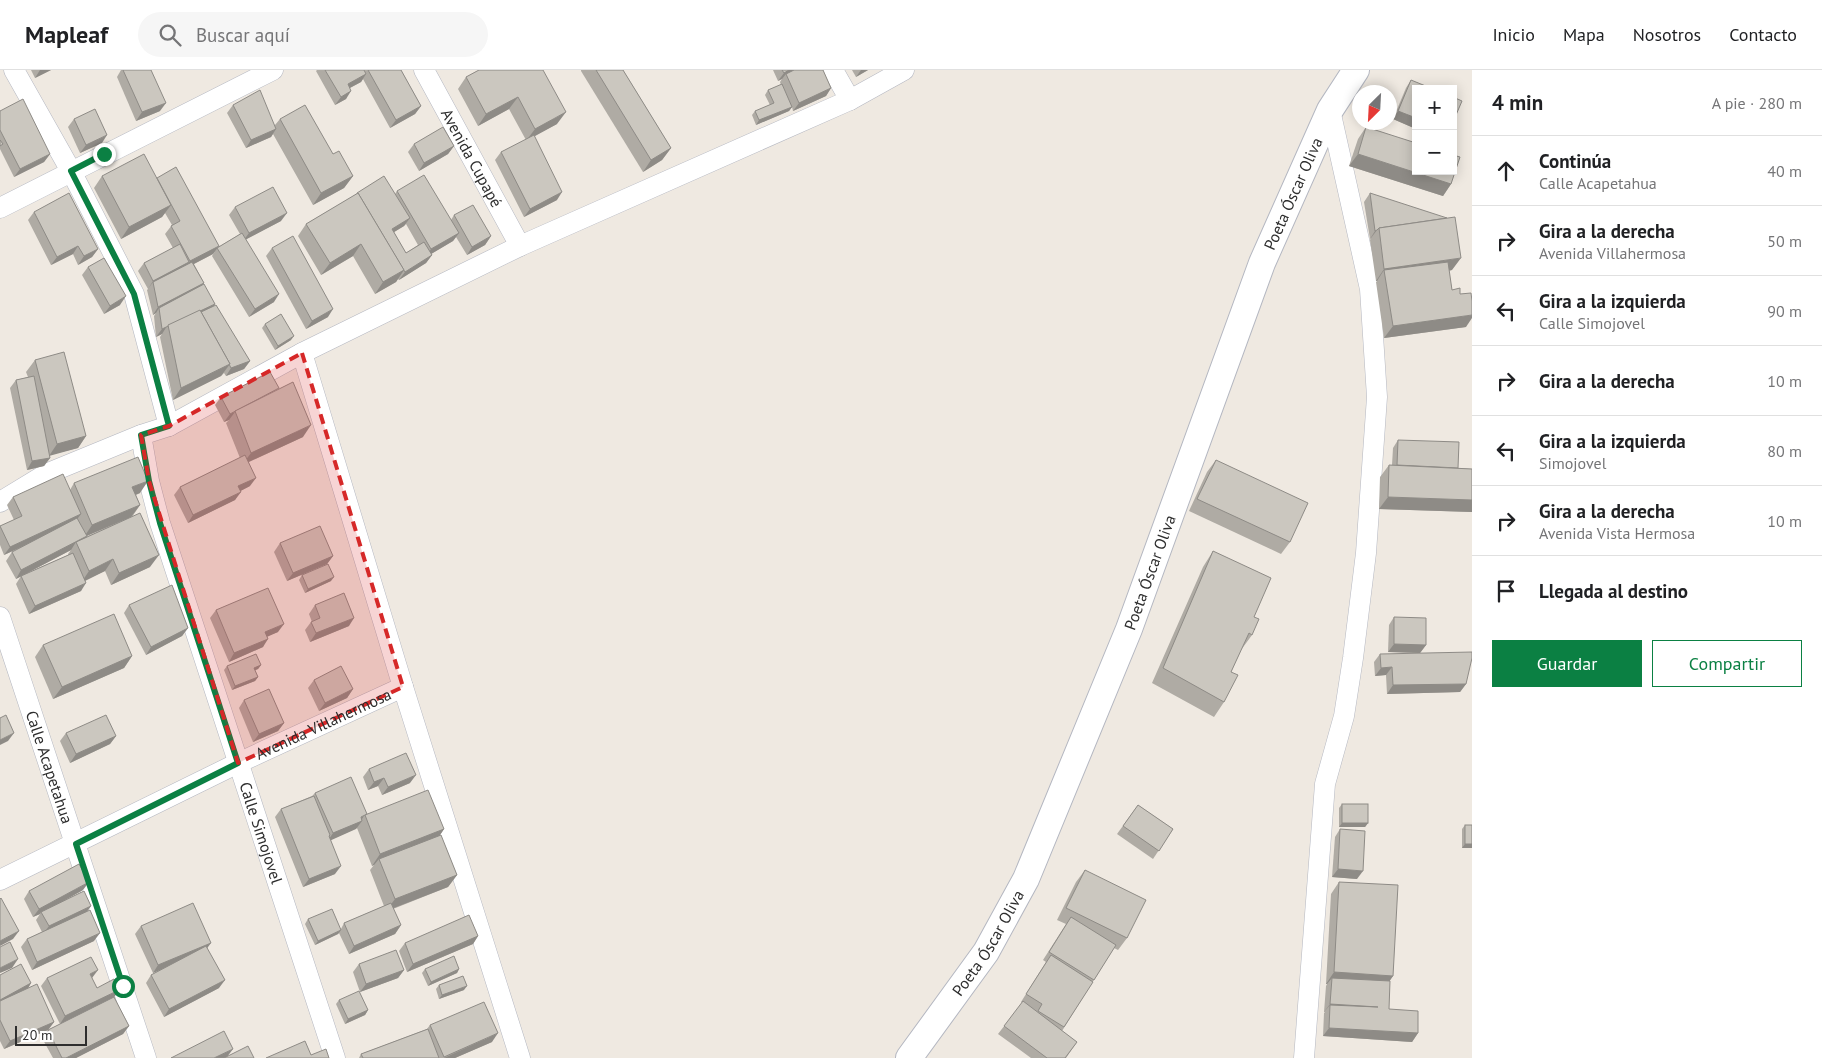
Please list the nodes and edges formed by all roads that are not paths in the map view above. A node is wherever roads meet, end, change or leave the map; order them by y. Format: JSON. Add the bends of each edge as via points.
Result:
{"nodes":[{"id":1,"x":14,"y":70,"type":"edge"},
{"id":2,"x":273,"y":70,"type":"edge"},
{"id":3,"x":424,"y":70,"type":"edge"},
{"id":4,"x":833,"y":70,"type":"edge"},
{"id":5,"x":904,"y":70,"type":"edge"},
{"id":6,"x":1356,"y":70,"type":"edge"},
{"id":7,"x":850,"y":100,"type":"junction"},
{"id":8,"x":1330,"y":110,"type":"junction"},
{"id":9,"x":71,"y":171,"type":"junction"},
{"id":10,"x":0,"y":208,"type":"edge"},
{"id":11,"x":520,"y":246,"type":"junction"},
{"id":12,"x":302,"y":353,"type":"junction"},
{"id":13,"x":169,"y":426,"type":"junction"},
{"id":14,"x":141,"y":435,"type":"junction"},
{"id":15,"x":0,"y":502,"type":"edge"},
{"id":16,"x":0,"y":617,"type":"edge"},
{"id":17,"x":403,"y":687,"type":"junction"},
{"id":18,"x":238,"y":763,"type":"junction"},
{"id":19,"x":76,"y":844,"type":"junction"},
{"id":20,"x":0,"y":880,"type":"edge"},
{"id":21,"x":146,"y":1058,"type":"edge"},
{"id":22,"x":335,"y":1058,"type":"edge"},
{"id":23,"x":520,"y":1058,"type":"edge"},
{"id":24,"x":909,"y":1058,"type":"edge"},
{"id":25,"x":1304,"y":1058,"type":"edge"}],
"edges":[{"from":1,"to":9,"type":"street"},
{"from":2,"to":9,"type":"street"},
{"from":3,"to":11,"type":"street","name":"Avenida Cupapé"},
{"from":4,"to":7,"type":"street"},
{"from":5,"to":7,"type":"street"},
{"from":6,"to":8,"type":"street","name":"Poeta Óscar Oliva"},
{"from":7,"to":11,"type":"street"},
{"from":8,"to":24,"type":"street","name":"Poeta Óscar Oliva","via":[[1262,263],[1129,629],[1026,879],[986,952]]},
{"from":8,"to":25,"type":"street","via":[[1370,289],[1377,397],[1366,552],[1353,658],[1344,716],[1325,784]]},
{"from":9,"to":10,"type":"street"},
{"from":9,"to":13,"type":"street","via":[[134,294]]},
{"from":11,"to":12,"type":"street"},
{"from":12,"to":13,"type":"street"},
{"from":12,"to":17,"type":"street"},
{"from":13,"to":14,"type":"street"},
{"from":14,"to":15,"type":"street","via":[[46,474]]},
{"from":14,"to":18,"type":"street","name":"Calle Simojovel","via":[[160,523]]},
{"from":16,"to":19,"type":"street","name":"Calle Acapetahua"},
{"from":17,"to":18,"type":"street","name":"Avenida Villahermosa"},
{"from":17,"to":23,"type":"street"},
{"from":18,"to":19,"type":"street","name":"Avenida Villahermosa"},
{"from":18,"to":22,"type":"street","name":"Calle Simojovel"},
{"from":19,"to":20,"type":"street","name":"Avenida Villahermosa"},
{"from":19,"to":21,"type":"street","name":"Calle Acapetahua"}]}
